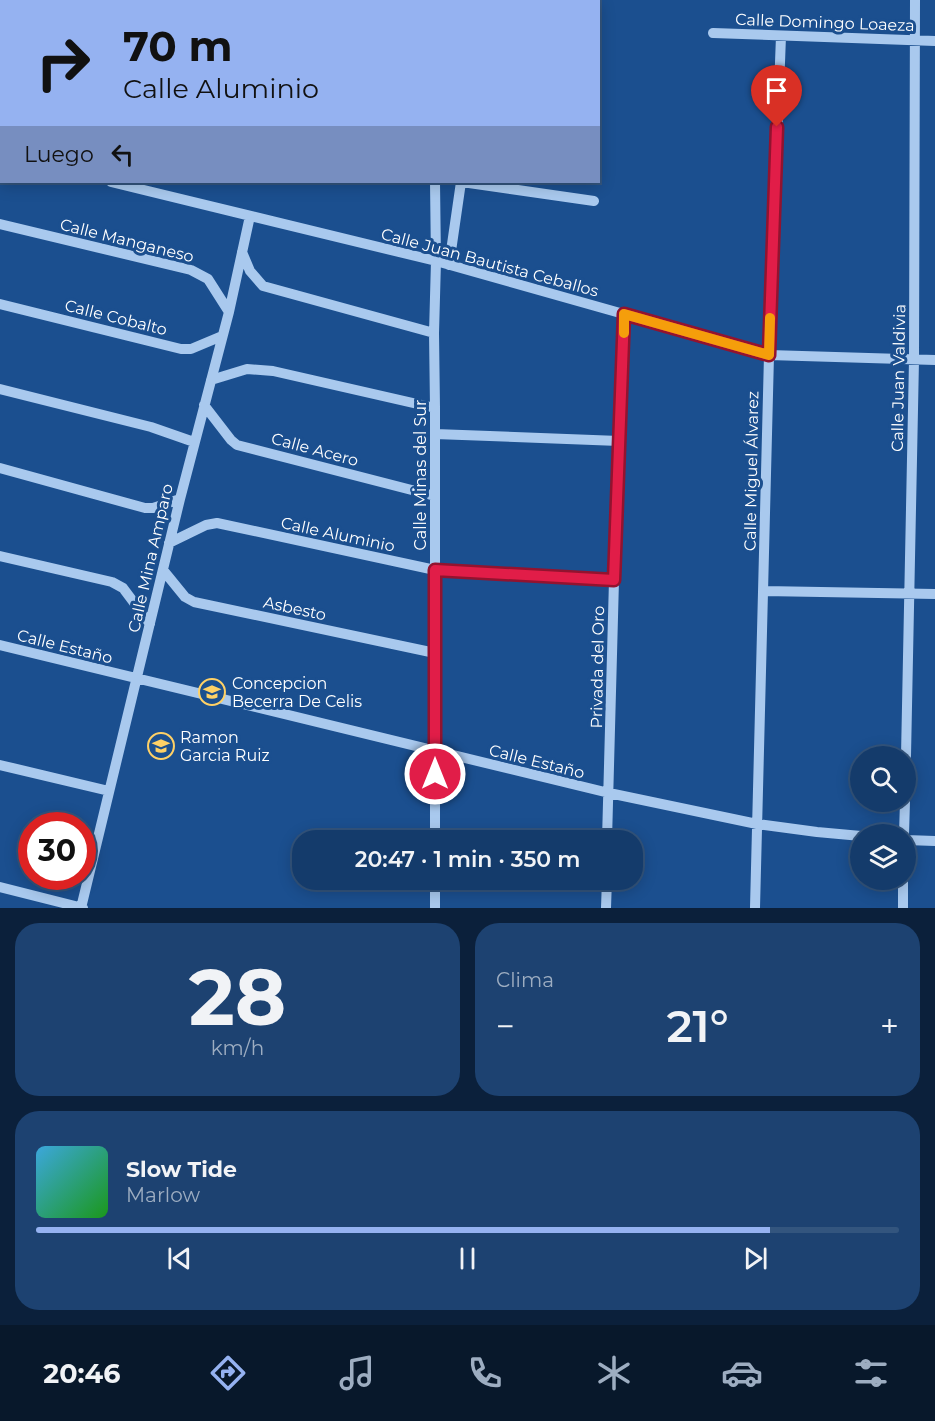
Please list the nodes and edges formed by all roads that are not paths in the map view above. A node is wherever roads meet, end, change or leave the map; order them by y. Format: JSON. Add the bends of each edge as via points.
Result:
{"nodes":[{"id":1,"x":915,"y":0,"type":"edge"},
{"id":2,"x":713,"y":33,"type":"dead end"},
{"id":3,"x":781,"y":36,"type":"junction"},
{"id":4,"x":916,"y":40,"type":"junction"},
{"id":5,"x":935,"y":41,"type":"edge"},
{"id":6,"x":115,"y":183,"type":"edge"},
{"id":7,"x":435,"y":183,"type":"edge"},
{"id":8,"x":461,"y":183,"type":"edge"},
{"id":9,"x":468,"y":183,"type":"edge"},
{"id":10,"x":594,"y":201,"type":"dead end"},
{"id":11,"x":250,"y":216,"type":"junction"},
{"id":12,"x":0,"y":224,"type":"edge"},
{"id":13,"x":242,"y":252,"type":"junction"},
{"id":14,"x":436,"y":261,"type":"junction"},
{"id":15,"x":449,"y":265,"type":"junction"},
{"id":16,"x":0,"y":303,"type":"edge"},
{"id":17,"x":229,"y":312,"type":"junction"},
{"id":18,"x":624,"y":314,"type":"junction"},
{"id":19,"x":434,"y":333,"type":"junction"},
{"id":20,"x":222,"y":336,"type":"junction"},
{"id":21,"x":769,"y":355,"type":"junction"},
{"id":22,"x":914,"y":360,"type":"junction"},
{"id":23,"x":935,"y":360,"type":"edge"},
{"id":24,"x":211,"y":380,"type":"junction"},
{"id":25,"x":0,"y":389,"type":"edge"},
{"id":26,"x":204,"y":405,"type":"junction"},
{"id":27,"x":435,"y":408,"type":"junction"},
{"id":28,"x":435,"y":434,"type":"junction"},
{"id":29,"x":619,"y":441,"type":"junction"},
{"id":30,"x":194,"y":442,"type":"junction"},
{"id":31,"x":0,"y":468,"type":"edge"},
{"id":32,"x":435,"y":496,"type":"junction"},
{"id":33,"x":180,"y":499,"type":"junction"},
{"id":34,"x":169,"y":543,"type":"junction"},
{"id":35,"x":0,"y":556,"type":"edge"},
{"id":36,"x":163,"y":570,"type":"junction"},
{"id":37,"x":435,"y":570,"type":"junction"},
{"id":38,"x":614,"y":580,"type":"junction"},
{"id":39,"x":764,"y":591,"type":"junction"},
{"id":40,"x":909,"y":594,"type":"junction"},
{"id":41,"x":935,"y":594,"type":"edge"},
{"id":42,"x":150,"y":624,"type":"junction"},
{"id":43,"x":0,"y":645,"type":"edge"},
{"id":44,"x":435,"y":653,"type":"junction"},
{"id":45,"x":136,"y":679,"type":"junction"},
{"id":46,"x":906,"y":746,"type":"edge"},
{"id":47,"x":435,"y":751,"type":"junction"},
{"id":48,"x":0,"y":765,"type":"edge"},
{"id":49,"x":109,"y":792,"type":"junction"},
{"id":50,"x":609,"y":794,"type":"junction"},
{"id":51,"x":758,"y":824,"type":"junction"},
{"id":52,"x":435,"y":830,"type":"edge"},
{"id":53,"x":608,"y":830,"type":"edge"},
{"id":54,"x":850,"y":835,"type":"edge"},
{"id":55,"x":916,"y":841,"type":"edge"},
{"id":56,"x":935,"y":842,"type":"edge"},
{"id":57,"x":0,"y":887,"type":"edge"},
{"id":58,"x":435,"y":890,"type":"edge"},
{"id":59,"x":606,"y":890,"type":"edge"},
{"id":60,"x":903,"y":890,"type":"edge"},
{"id":61,"x":82,"y":908,"type":"edge"},
{"id":62,"x":435,"y":908,"type":"edge"},
{"id":63,"x":606,"y":908,"type":"edge"},
{"id":64,"x":755,"y":908,"type":"edge"},
{"id":65,"x":903,"y":908,"type":"edge"}],
"edges":[{"from":1,"to":4,"type":"street","name":"Calle Juan Valdivia"},
{"from":2,"to":3,"type":"street","name":"Calle Domingo Loaeza"},
{"from":3,"to":4,"type":"street","name":"Calle Domingo Loaeza"},
{"from":3,"to":21,"type":"street","name":"Calle Miguel Álvarez"},
{"from":4,"to":5,"type":"street","name":"Calle Domingo Loaeza"},
{"from":4,"to":22,"type":"street","name":"Calle Juan Valdivia"},
{"from":6,"to":11,"type":"street","name":"Calle Juan Bautista Ceballos"},
{"from":7,"to":14,"type":"street","name":"Calle Minas del Sur"},
{"from":8,"to":15,"type":"street"},
{"from":9,"to":10,"type":"street"},
{"from":11,"to":13,"type":"street","name":"Calle Mina Amparo"},
{"from":11,"to":14,"type":"street","name":"Calle Juan Bautista Ceballos"},
{"from":12,"to":17,"type":"street","name":"Calle Manganeso","via":[[190,270],[208,279]]},
{"from":13,"to":17,"type":"street","name":"Calle Mina Amparo"},
{"from":13,"to":19,"type":"street","via":[[250,271],[263,286]]},
{"from":14,"to":15,"type":"street","name":"Calle Juan Bautista Ceballos"},
{"from":14,"to":19,"type":"street","name":"Calle Minas del Sur"},
{"from":15,"to":18,"type":"street","name":"Calle Juan Bautista Ceballos"},
{"from":16,"to":20,"type":"street","name":"Calle Cobalto","via":[[181,349],[191,349]]},
{"from":17,"to":20,"type":"street","name":"Calle Mina Amparo"},
{"from":18,"to":21,"type":"street","name":"Calle Juan Bautista Ceballos"},
{"from":18,"to":29,"type":"street","name":"Privada del Oro"},
{"from":19,"to":27,"type":"street","name":"Calle Minas del Sur"},
{"from":20,"to":24,"type":"street","name":"Calle Mina Amparo"},
{"from":21,"to":22,"type":"street","name":"Calle Juan Bautista Ceballos"},
{"from":21,"to":39,"type":"street","name":"Calle Miguel Álvarez"},
{"from":22,"to":23,"type":"street","name":"Calle Juan Bautista Ceballos"},
{"from":22,"to":40,"type":"street","name":"Calle Juan Valdivia"},
{"from":24,"to":26,"type":"street","name":"Calle Mina Amparo"},
{"from":24,"to":27,"type":"street","via":[[247,369],[273,371]]},
{"from":25,"to":30,"type":"street","via":[[151,427]]},
{"from":26,"to":30,"type":"street","name":"Calle Mina Amparo"},
{"from":26,"to":32,"type":"street","name":"Calle Acero","via":[[237,445]]},
{"from":27,"to":28,"type":"street","name":"Calle Minas del Sur"},
{"from":28,"to":29,"type":"street"},
{"from":28,"to":32,"type":"street","name":"Calle Minas del Sur"},
{"from":29,"to":38,"type":"street","name":"Privada del Oro"},
{"from":30,"to":33,"type":"street","name":"Calle Mina Amparo"},
{"from":31,"to":33,"type":"street","via":[[145,508]]},
{"from":32,"to":37,"type":"street","name":"Calle Minas del Sur"},
{"from":33,"to":34,"type":"street","name":"Calle Mina Amparo"},
{"from":34,"to":36,"type":"street","name":"Calle Mina Amparo"},
{"from":34,"to":37,"type":"street","name":"Calle Aluminio","via":[[217,523]]},
{"from":35,"to":42,"type":"street","via":[[112,582],[123,588]]},
{"from":36,"to":42,"type":"street","name":"Calle Mina Amparo"},
{"from":36,"to":44,"type":"street","name":"Asbesto","via":[[194,602]]},
{"from":37,"to":38,"type":"street","name":"Calle Aluminio"},
{"from":37,"to":44,"type":"street","name":"Calle Minas del Sur"},
{"from":38,"to":50,"type":"street","name":"Privada del Oro"},
{"from":39,"to":40,"type":"street"},
{"from":39,"to":51,"type":"street","name":"Calle Miguel Álvarez"},
{"from":40,"to":41,"type":"street"},
{"from":40,"to":46,"type":"street","name":"Calle Juan Valdivia"},
{"from":42,"to":45,"type":"street","name":"Calle Mina Amparo"},
{"from":43,"to":45,"type":"street","name":"Calle Estaño"},
{"from":44,"to":47,"type":"street","name":"Calle Minas del Sur"},
{"from":45,"to":47,"type":"street","name":"Calle Estaño"},
{"from":45,"to":49,"type":"street","name":"Calle Mina Amparo"},
{"from":47,"to":50,"type":"street","name":"Calle Estaño"},
{"from":47,"to":52,"type":"street","name":"Calle Minas del Sur"},
{"from":48,"to":49,"type":"street"},
{"from":49,"to":61,"type":"street","name":"Calle Mina Amparo"},
{"from":50,"to":51,"type":"street","name":"Calle Estaño"},
{"from":50,"to":53,"type":"street","name":"Privada del Oro"},
{"from":51,"to":54,"type":"street","name":"Calle Estaño"},
{"from":51,"to":64,"type":"street","name":"Calle Miguel Álvarez"},
{"from":55,"to":56,"type":"street"},
{"from":57,"to":61,"type":"street"},
{"from":58,"to":62,"type":"street"},
{"from":59,"to":63,"type":"street"},
{"from":60,"to":65,"type":"street"}]}
